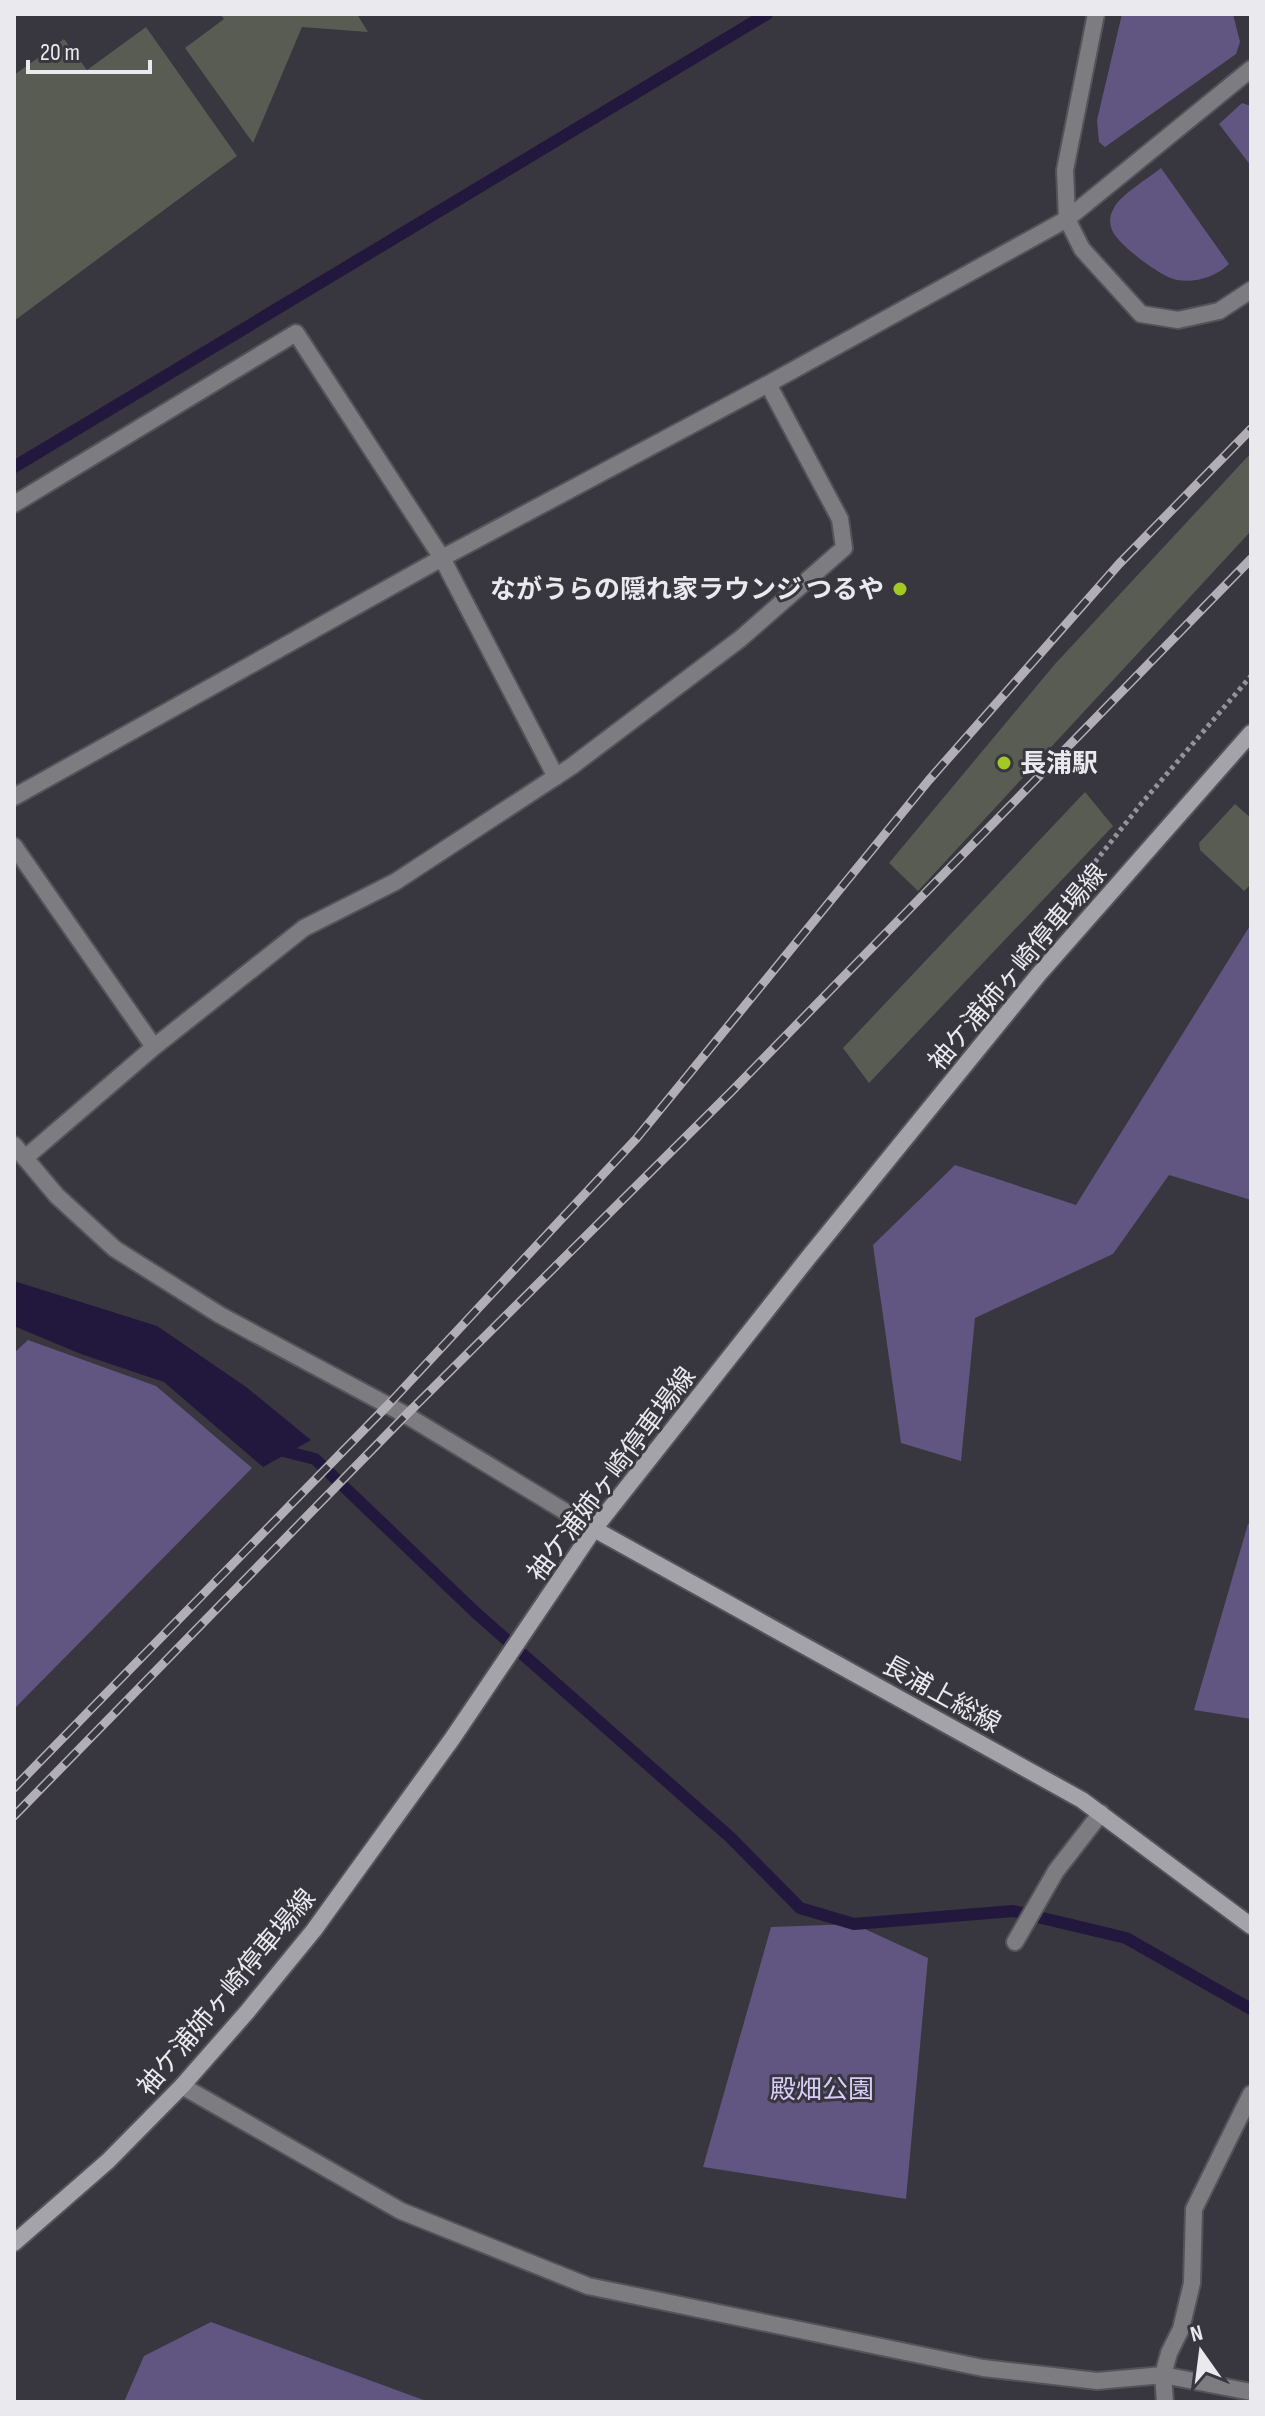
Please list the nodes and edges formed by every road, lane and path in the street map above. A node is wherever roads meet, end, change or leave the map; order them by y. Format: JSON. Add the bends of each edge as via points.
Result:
{"nodes":[{"id":1,"x":1096,"y":14,"type":"edge"},
{"id":2,"x":1251,"y":69,"type":"edge"},
{"id":3,"x":1067,"y":219,"type":"junction"},
{"id":4,"x":1251,"y":290,"type":"edge"},
{"id":5,"x":768,"y":384,"type":"junction"},
{"id":6,"x":14,"y":504,"type":"edge"},
{"id":7,"x":442,"y":558,"type":"junction"},
{"id":8,"x":1251,"y":733,"type":"edge"},
{"id":9,"x":556,"y":777,"type":"junction"},
{"id":10,"x":14,"y":797,"type":"edge"},
{"id":11,"x":14,"y":846,"type":"edge"},
{"id":12,"x":154,"y":1047,"type":"junction"},
{"id":13,"x":20,"y":1152,"type":"edge"},
{"id":14,"x":594,"y":1529,"type":"junction"},
{"id":15,"x":1101,"y":1813,"type":"junction"},
{"id":16,"x":1251,"y":1926,"type":"edge"},
{"id":17,"x":1015,"y":1942,"type":"dead end"},
{"id":18,"x":182,"y":2086,"type":"junction"},
{"id":19,"x":1251,"y":2094,"type":"edge"},
{"id":20,"x":14,"y":2243,"type":"edge"},
{"id":21,"x":1163,"y":2375,"type":"junction"},
{"id":22,"x":1251,"y":2392,"type":"edge"},
{"id":23,"x":1165,"y":2402,"type":"edge"}],
"edges":[{"from":1,"to":3,"type":"street","via":[[1065,170]]},
{"from":2,"to":3,"type":"street"},
{"from":3,"to":4,"type":"street","via":[[1082,249],[1141,314],[1178,320],[1219,311]]},
{"from":3,"to":5,"type":"street"},
{"from":5,"to":7,"type":"street"},
{"from":5,"to":9,"type":"street","via":[[840,519],[844,548],[740,639]]},
{"from":6,"to":7,"type":"street","via":[[296,333]]},
{"from":7,"to":9,"type":"street"},
{"from":7,"to":10,"type":"street"},
{"from":8,"to":14,"type":"main road","name":"袖ケ浦姉ヶ崎停車場線","via":[[1039,974]]},
{"from":9,"to":12,"type":"street","via":[[395,882],[304,928]]},
{"from":11,"to":12,"type":"street"},
{"from":12,"to":13,"type":"street"},
{"from":13,"to":14,"type":"street","via":[[57,1196],[115,1249]]},
{"from":14,"to":15,"type":"main road","name":"長浦上総線"},
{"from":14,"to":18,"type":"main road","name":"袖ケ浦姉ヶ崎停車場線","via":[[314,1930]]},
{"from":15,"to":16,"type":"main road","name":"長浦上総線"},
{"from":15,"to":17,"type":"street","via":[[1056,1871]]},
{"from":18,"to":20,"type":"main road","name":"袖ケ浦姉ヶ崎停車場線","via":[[108,2161]]},
{"from":18,"to":21,"type":"street","via":[[401,2211],[588,2286],[983,2368],[1097,2381]]},
{"from":19,"to":21,"type":"street","via":[[1194,2209],[1192,2283]]},
{"from":21,"to":22,"type":"street"},
{"from":21,"to":23,"type":"street"}]}
